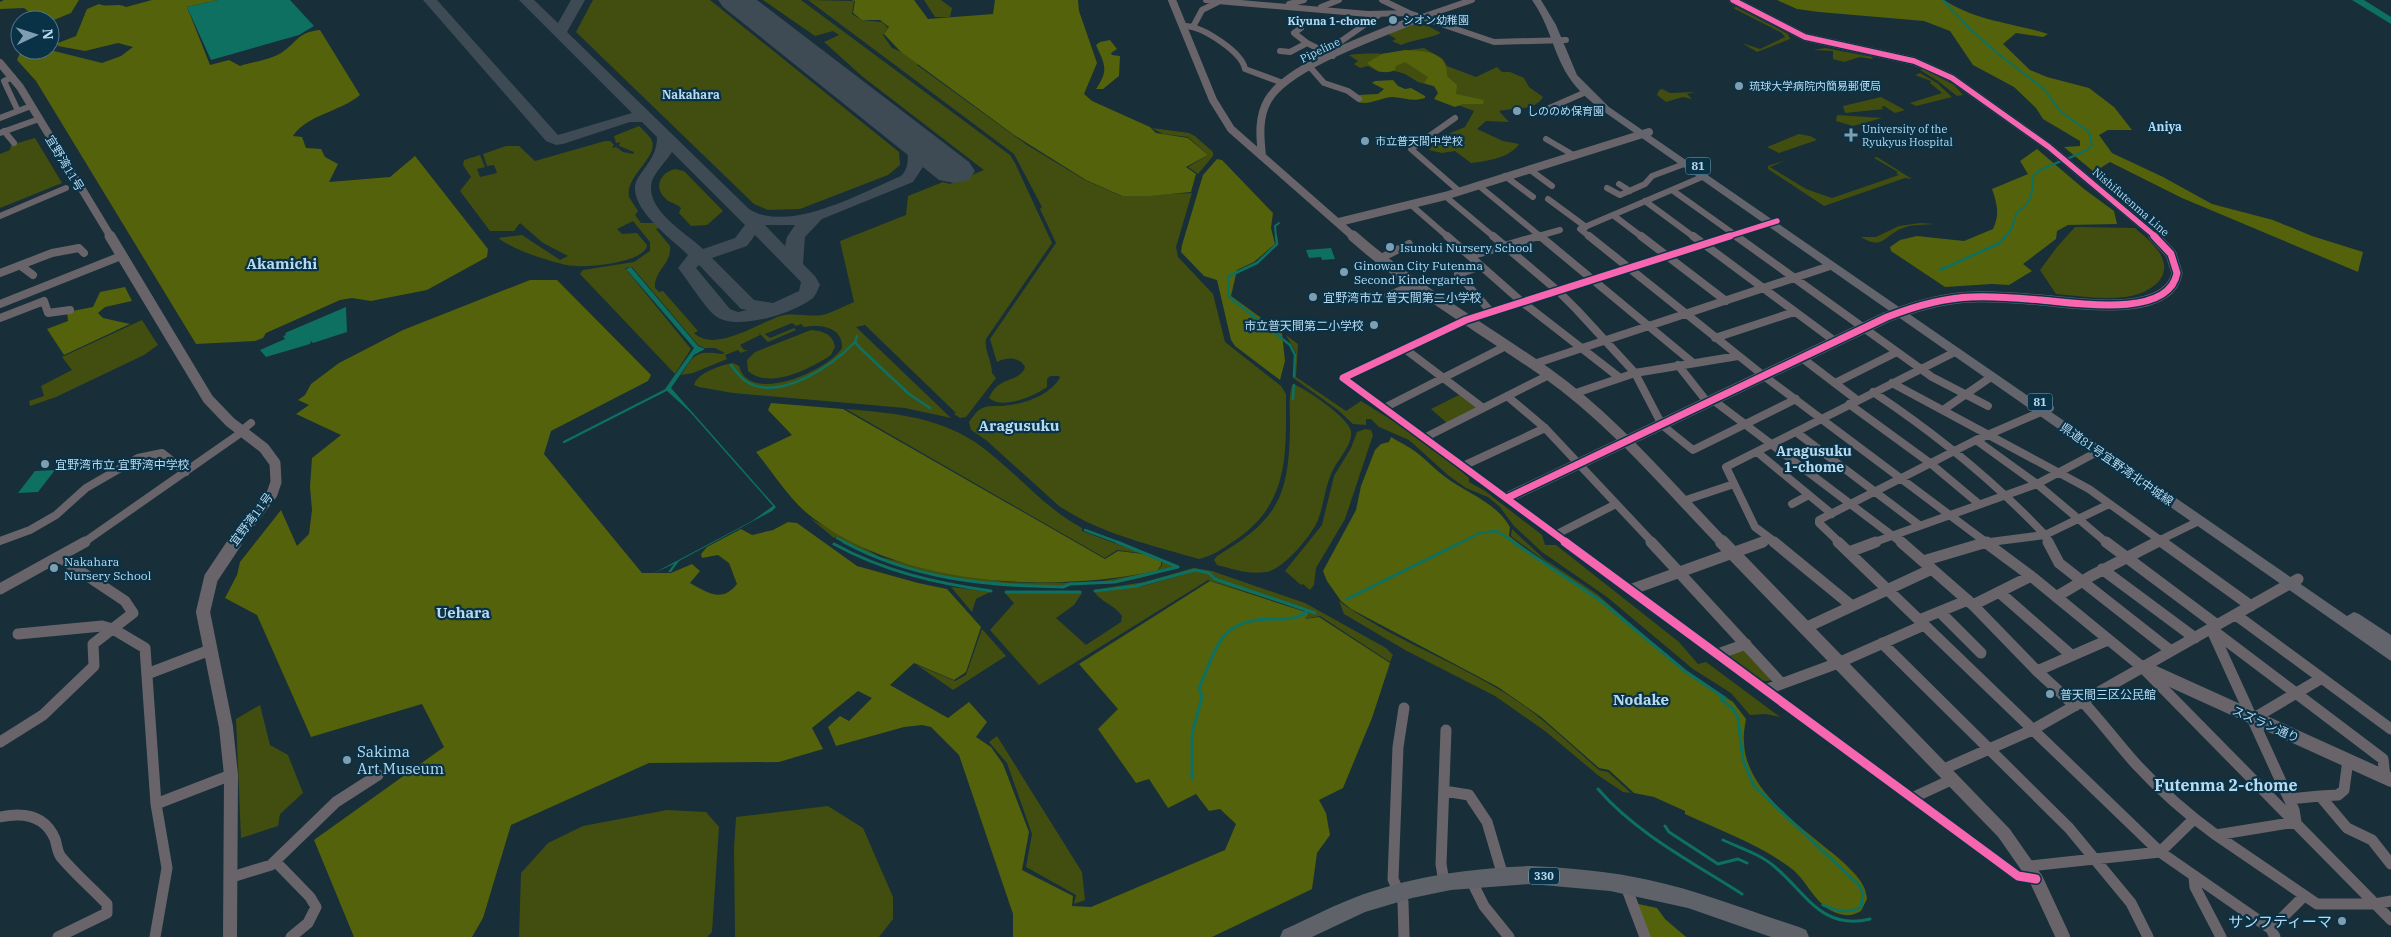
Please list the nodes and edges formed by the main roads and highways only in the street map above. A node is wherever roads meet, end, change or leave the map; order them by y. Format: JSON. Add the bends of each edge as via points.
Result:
{"nodes":[{"id":1,"x":1536,"y":0,"type":"edge"},
{"id":2,"x":1542,"y":0,"type":"edge"},
{"id":3,"x":1562,"y":40,"type":"junction"},
{"id":4,"x":1645,"y":133,"type":"junction"},
{"id":5,"x":1774,"y":223,"type":"junction"},
{"id":6,"x":1903,"y":311,"type":"junction"},
{"id":7,"x":2046,"y":410,"type":"junction"},
{"id":8,"x":2294,"y":582,"type":"junction"},
{"id":9,"x":2391,"y":643,"type":"edge"},
{"id":10,"x":2391,"y":655,"type":"edge"},
{"id":11,"x":1772,"y":933,"type":"edge"},
{"id":12,"x":1290,"y":937,"type":"edge"},
{"id":13,"x":1799,"y":937,"type":"edge"}],
"edges":[{"from":1,"to":3,"type":"main road","name":"県道81号宜野湾北中城線","number":"81"},
{"from":2,"to":3,"type":"main road","name":"県道81号宜野湾北中城線","number":"81","via":[[1556,16]]},
{"from":3,"to":4,"type":"main road","name":"県道81号宜野湾北中城線","number":"81","via":[[1587,83]]},
{"from":3,"to":4,"type":"main road","name":"県道81号宜野湾北中城線","number":"81","via":[[1569,69],[1586,92]]},
{"from":4,"to":5,"type":"main road","name":"県道81号宜野湾北中城線","number":"81"},
{"from":4,"to":5,"type":"main road","name":"県道81号宜野湾北中城線","number":"81","via":[[1702,177]]},
{"from":5,"to":6,"type":"main road","name":"県道81号宜野湾北中城線","number":"81"},
{"from":5,"to":6,"type":"main road","name":"県道81号宜野湾北中城線","number":"81","via":[[1830,266]]},
{"from":6,"to":7,"type":"main road","name":"県道81号宜野湾北中城線","number":"81"},
{"from":6,"to":7,"type":"main road","name":"県道81号宜野湾北中城線","number":"81","via":[[1991,377]]},
{"from":7,"to":8,"type":"main road","name":"県道81号宜野湾北中城線","number":"81"},
{"from":7,"to":8,"type":"main road","name":"県道81号宜野湾北中城線","number":"81","via":[[2199,521]]},
{"from":8,"to":9,"type":"main road","name":"県道81号宜野湾北中城線","number":"81"},
{"from":8,"to":10,"type":"main road","name":"県道81号宜野湾北中城線","number":"81"},
{"from":11,"to":12,"type":"highway","number":"330","via":[[1687,899],[1625,884],[1568,876],[1503,876],[1470,878],[1398,892],[1348,909]]},
{"from":11,"to":13,"type":"highway","number":"330"}]}
